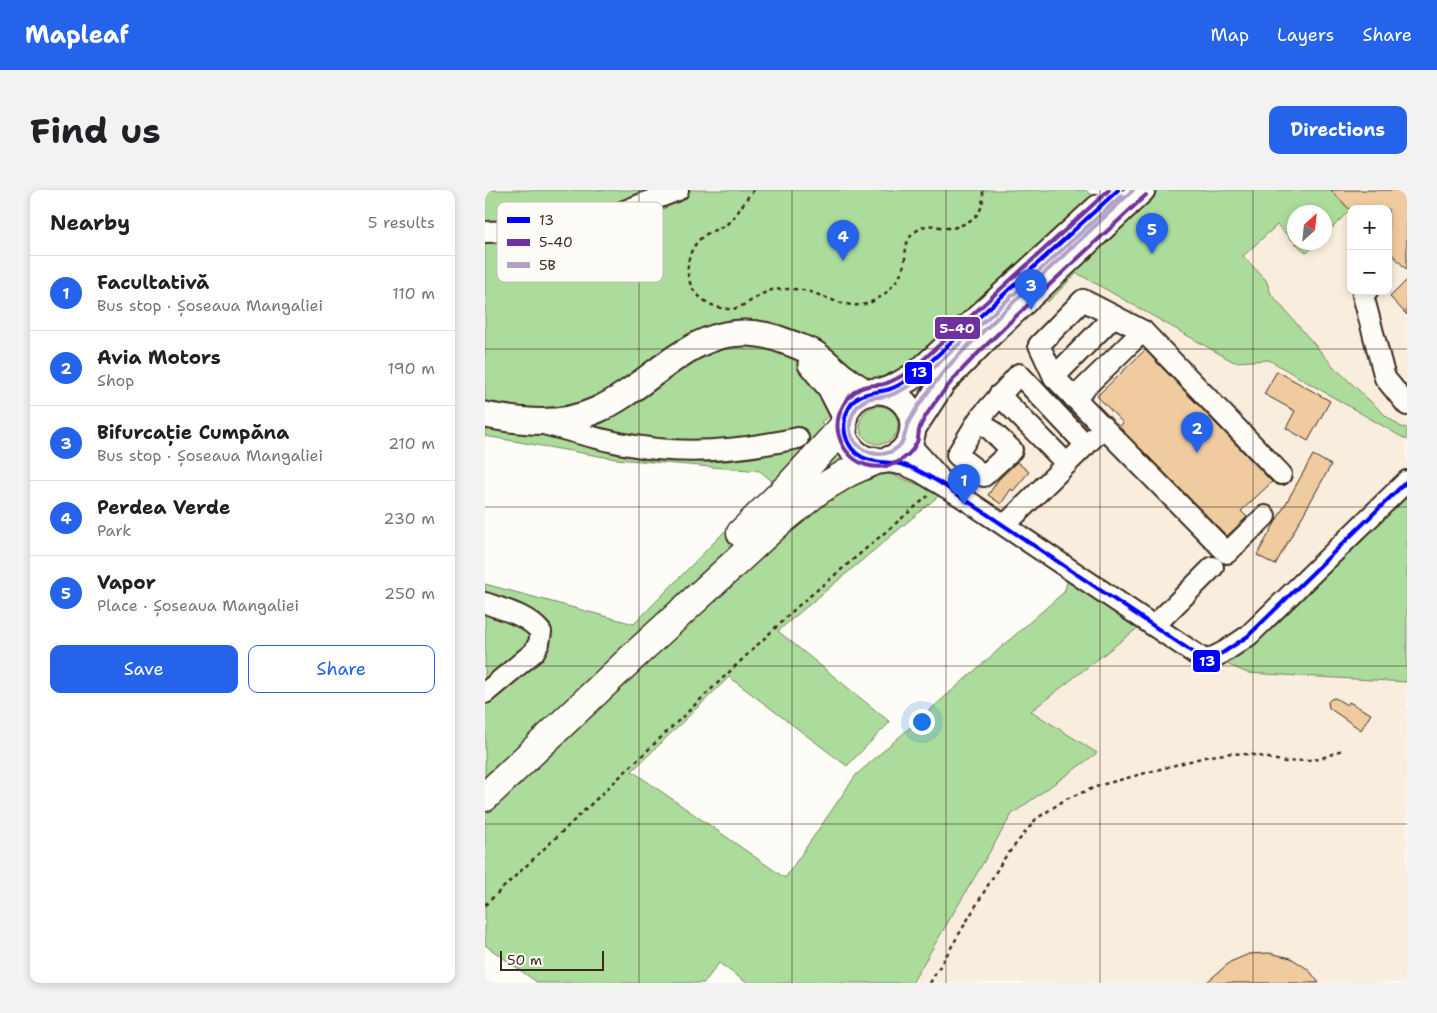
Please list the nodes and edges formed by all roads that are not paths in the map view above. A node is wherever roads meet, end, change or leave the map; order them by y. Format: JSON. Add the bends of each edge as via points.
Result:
{"nodes":[{"id":1,"x":678,"y":190,"type":"edge"},
{"id":2,"x":1118,"y":190,"type":"edge"},
{"id":3,"x":1142,"y":190,"type":"edge"},
{"id":4,"x":647,"y":202,"type":"edge"},
{"id":5,"x":1363,"y":295,"type":"edge"},
{"id":6,"x":1114,"y":316,"type":"junction"},
{"id":7,"x":1143,"y":331,"type":"junction"},
{"id":8,"x":799,"y":348,"type":"junction"},
{"id":9,"x":1054,"y":378,"type":"junction"},
{"id":10,"x":876,"y":392,"type":"junction"},
{"id":11,"x":999,"y":395,"type":"junction"},
{"id":12,"x":1074,"y":398,"type":"junction"},
{"id":13,"x":1407,"y":405,"type":"edge"},
{"id":14,"x":485,"y":415,"type":"edge"},
{"id":15,"x":979,"y":419,"type":"dead end"},
{"id":16,"x":844,"y":421,"type":"junction"},
{"id":17,"x":539,"y":423,"type":"junction"},
{"id":18,"x":1103,"y":428,"type":"junction"},
{"id":19,"x":913,"y":432,"type":"junction"},
{"id":20,"x":798,"y":438,"type":"dead end"},
{"id":21,"x":1086,"y":445,"type":"junction"},
{"id":22,"x":878,"y":461,"type":"junction"},
{"id":23,"x":1067,"y":464,"type":"junction"},
{"id":24,"x":1281,"y":474,"type":"dead end"},
{"id":25,"x":1407,"y":480,"type":"edge"},
{"id":26,"x":962,"y":497,"type":"junction"},
{"id":27,"x":1265,"y":516,"type":"dead end"},
{"id":28,"x":1005,"y":526,"type":"junction"},
{"id":29,"x":1213,"y":567,"type":"dead end"},
{"id":30,"x":485,"y":603,"type":"edge"},
{"id":31,"x":1154,"y":626,"type":"junction"},
{"id":32,"x":485,"y":693,"type":"edge"},
{"id":33,"x":485,"y":774,"type":"edge"},
{"id":34,"x":485,"y":797,"type":"edge"}],
"edges":[{"from":1,"to":4,"type":"street"},
{"from":2,"to":10,"type":"main road","via":[[917,374]]},
{"from":3,"to":19,"type":"main road","via":[[943,382]]},
{"from":5,"to":13,"type":"street","via":[[1385,378]]},
{"from":6,"to":7,"type":"street"},
{"from":6,"to":9,"type":"street"},
{"from":6,"to":9,"type":"street","via":[[1083,300],[1039,345]]},
{"from":7,"to":12,"type":"street"},
{"from":7,"to":24,"type":"street"},
{"from":8,"to":10,"type":"main road","via":[[812,352],[842,377]]},
{"from":8,"to":16,"type":"main road","via":[[830,387]]},
{"from":8,"to":17,"type":"main road","via":[[777,338],[743,333],[710,338],[673,358],[616,400],[595,411]]},
{"from":9,"to":12,"type":"street"},
{"from":10,"to":16,"type":"main road","via":[[858,397],[851,404]]},
{"from":10,"to":19,"type":"main road","via":[[894,394],[902,400],[909,409]]},
{"from":11,"to":15,"type":"street"},
{"from":11,"to":21,"type":"street","via":[[1019,374]]},
{"from":11,"to":23,"type":"street"},
{"from":12,"to":18,"type":"street"},
{"from":14,"to":17,"type":"main road"},
{"from":16,"to":22,"type":"main road","via":[[845,438],[851,448],[861,457]]},
{"from":16,"to":33,"type":"highway","via":[[789,486]]},
{"from":17,"to":20,"type":"street","via":[[596,439],[657,449],[713,451],[756,447]]},
{"from":18,"to":21,"type":"street"},
{"from":18,"to":27,"type":"street","via":[[1227,554]]},
{"from":19,"to":22,"type":"main road","via":[[902,452],[894,458]]},
{"from":19,"to":26,"type":"street","via":[[913,448]]},
{"from":21,"to":23,"type":"street"},
{"from":22,"to":26,"type":"street","via":[[905,465]]},
{"from":22,"to":34,"type":"highway","via":[[849,472],[819,490],[775,526]]},
{"from":23,"to":28,"type":"street"},
{"from":25,"to":31,"type":"street","via":[[1248,636],[1224,652],[1206,661]]},
{"from":26,"to":28,"type":"street"},
{"from":28,"to":31,"type":"street"},
{"from":29,"to":31,"type":"street"},
{"from":30,"to":32,"type":"street","via":[[526,618],[541,632],[534,652]]}]}
